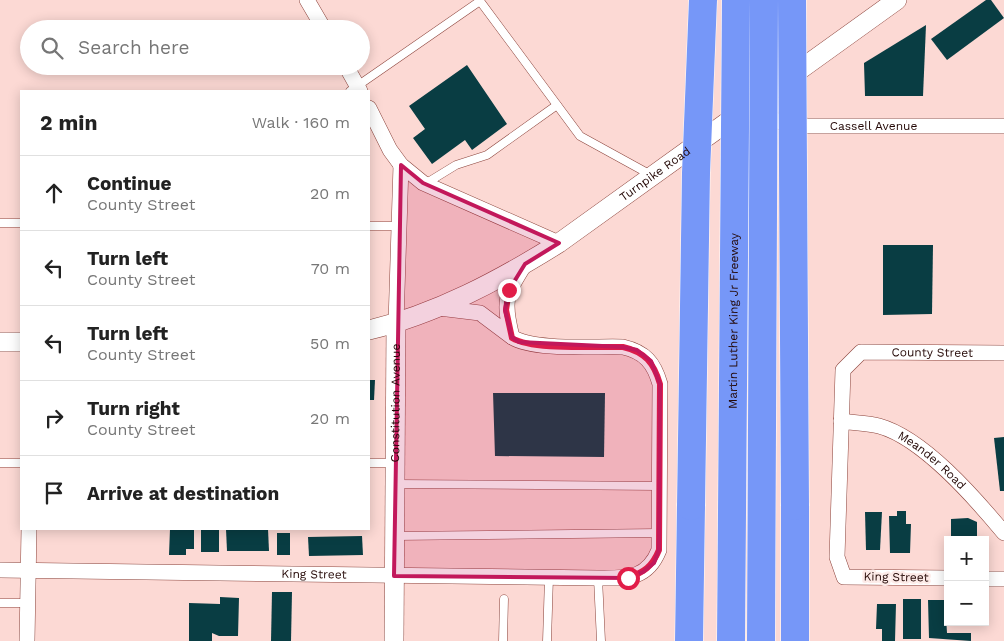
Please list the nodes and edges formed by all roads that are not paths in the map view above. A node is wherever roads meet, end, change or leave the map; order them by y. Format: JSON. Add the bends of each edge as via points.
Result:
{"nodes":[{"id":1,"x":307,"y":0,"type":"edge"},
{"id":2,"x":703,"y":0,"type":"edge"},
{"id":3,"x":736,"y":0,"type":"edge"},
{"id":4,"x":764,"y":0,"type":"edge"},
{"id":5,"x":792,"y":0,"type":"edge"},
{"id":6,"x":898,"y":0,"type":"edge"},
{"id":7,"x":319,"y":20,"type":"edge"},
{"id":8,"x":350,"y":75,"type":"edge"},
{"id":9,"x":356,"y":90,"type":"edge"},
{"id":10,"x":557,"y":105,"type":"junction"},
{"id":11,"x":747,"y":108,"type":"junction"},
{"id":12,"x":370,"y":110,"type":"edge"},
{"id":13,"x":1004,"y":126,"type":"edge"},
{"id":14,"x":401,"y":165,"type":"junction"},
{"id":15,"x":652,"y":176,"type":"junction"},
{"id":16,"x":425,"y":184,"type":"junction"},
{"id":17,"x":0,"y":223,"type":"edge"},
{"id":18,"x":20,"y":223,"type":"edge"},
{"id":19,"x":370,"y":226,"type":"edge"},
{"id":20,"x":400,"y":226,"type":"junction"},
{"id":21,"x":558,"y":244,"type":"junction"},
{"id":22,"x":525,"y":264,"type":"junction"},
{"id":23,"x":437,"y":308,"type":"junction"},
{"id":24,"x":396,"y":323,"type":"junction"},
{"id":25,"x":370,"y":330,"type":"edge"},
{"id":26,"x":512,"y":338,"type":"junction"},
{"id":27,"x":0,"y":342,"type":"edge"},
{"id":28,"x":20,"y":342,"type":"edge"},
{"id":29,"x":1004,"y":353,"type":"edge"},
{"id":30,"x":841,"y":421,"type":"junction"},
{"id":31,"x":0,"y":463,"type":"edge"},
{"id":32,"x":20,"y":463,"type":"edge"},
{"id":33,"x":370,"y":463,"type":"edge"},
{"id":34,"x":395,"y":463,"type":"junction"},
{"id":35,"x":395,"y":484,"type":"junction"},
{"id":36,"x":660,"y":486,"type":"junction"},
{"id":37,"x":29,"y":530,"type":"edge"},
{"id":38,"x":1004,"y":532,"type":"edge"},
{"id":39,"x":659,"y":533,"type":"junction"},
{"id":40,"x":395,"y":536,"type":"junction"},
{"id":41,"x":0,"y":570,"type":"edge"},
{"id":42,"x":29,"y":570,"type":"junction"},
{"id":43,"x":394,"y":576,"type":"junction"},
{"id":44,"x":548,"y":577,"type":"junction"},
{"id":45,"x":598,"y":578,"type":"junction"},
{"id":46,"x":944,"y":578,"type":"edge"},
{"id":47,"x":989,"y":579,"type":"edge"},
{"id":48,"x":1004,"y":579,"type":"edge"},
{"id":49,"x":504,"y":600,"type":"dead end"},
{"id":50,"x":0,"y":603,"type":"edge"},
{"id":51,"x":28,"y":603,"type":"junction"},
{"id":52,"x":27,"y":641,"type":"edge"},
{"id":53,"x":394,"y":641,"type":"edge"},
{"id":54,"x":503,"y":641,"type":"edge"},
{"id":55,"x":547,"y":641,"type":"edge"},
{"id":56,"x":601,"y":641,"type":"edge"},
{"id":57,"x":689,"y":641,"type":"edge"},
{"id":58,"x":731,"y":641,"type":"edge"},
{"id":59,"x":761,"y":641,"type":"edge"},
{"id":60,"x":795,"y":641,"type":"edge"}],
"edges":[{"from":1,"to":7,"type":"street"},
{"from":2,"to":57,"type":"highway","bridge":true,"via":[[696,173]]},
{"from":3,"to":58,"type":"highway","name":"Martin Luther King Jr Freeway","bridge":true},
{"from":4,"to":59,"type":"highway","bridge":true},
{"from":5,"to":60,"type":"highway","bridge":true},
{"from":6,"to":11,"type":"street","name":"Turnpike Road"},
{"from":8,"to":9,"type":"street"},
{"from":9,"to":10,"type":"lane","via":[[480,1]]},
{"from":10,"to":15,"type":"lane","via":[[580,136]]},
{"from":10,"to":16,"type":"lane","via":[[487,155],[456,165]]},
{"from":11,"to":13,"type":"street","name":"Cassell Avenue","via":[[784,123],[807,126]]},
{"from":11,"to":15,"type":"street","name":"Turnpike Road"},
{"from":12,"to":14,"type":"street"},
{"from":14,"to":16,"type":"street"},
{"from":14,"to":20,"type":"street","name":"Constitution Avenue"},
{"from":15,"to":21,"type":"street","name":"Turnpike Road"},
{"from":16,"to":21,"type":"street"},
{"from":17,"to":18,"type":"lane"},
{"from":19,"to":20,"type":"lane"},
{"from":20,"to":24,"type":"street","name":"Constitution Avenue"},
{"from":21,"to":22,"type":"street","name":"Turnpike Road"},
{"from":22,"to":23,"type":"street","name":"Turnpike Road"},
{"from":22,"to":26,"type":"street","via":[[509,290],[506,310]]},
{"from":23,"to":24,"type":"street","name":"Turnpike Road"},
{"from":23,"to":26,"type":"street","via":[[480,313]]},
{"from":24,"to":25,"type":"street"},
{"from":24,"to":34,"type":"street","name":"Constitution Avenue"},
{"from":26,"to":36,"type":"street","via":[[538,345],[623,347],[636,350],[651,361],[660,384]]},
{"from":27,"to":28,"type":"street"},
{"from":29,"to":30,"type":"street","name":"County Street","via":[[861,352],[843,370]]},
{"from":30,"to":38,"type":"street","name":"Meander Road","via":[[879,426],[910,440],[953,477]]},
{"from":30,"to":46,"type":"street","name":"King Street","via":[[837,557],[844,577]]},
{"from":31,"to":32,"type":"lane"},
{"from":33,"to":34,"type":"lane"},
{"from":34,"to":35,"type":"street","name":"Constitution Avenue"},
{"from":35,"to":36,"type":"lane"},
{"from":35,"to":40,"type":"street","name":"Constitution Avenue"},
{"from":36,"to":39,"type":"street"},
{"from":37,"to":42,"type":"street"},
{"from":39,"to":40,"type":"lane"},
{"from":39,"to":45,"type":"street","name":"King Street","via":[[659,550],[654,563],[642,572],[628,578]]},
{"from":40,"to":43,"type":"street","name":"Constitution Avenue"},
{"from":41,"to":42,"type":"street","name":"King Street"},
{"from":42,"to":43,"type":"street","name":"King Street"},
{"from":42,"to":51,"type":"street"},
{"from":43,"to":44,"type":"street","name":"King Street"},
{"from":43,"to":53,"type":"street","name":"Constitution Avenue"},
{"from":44,"to":45,"type":"street","name":"King Street"},
{"from":44,"to":55,"type":"lane"},
{"from":45,"to":56,"type":"lane"},
{"from":47,"to":48,"type":"street"},
{"from":49,"to":54,"type":"lane"},
{"from":50,"to":51,"type":"lane"},
{"from":51,"to":52,"type":"street"}]}
